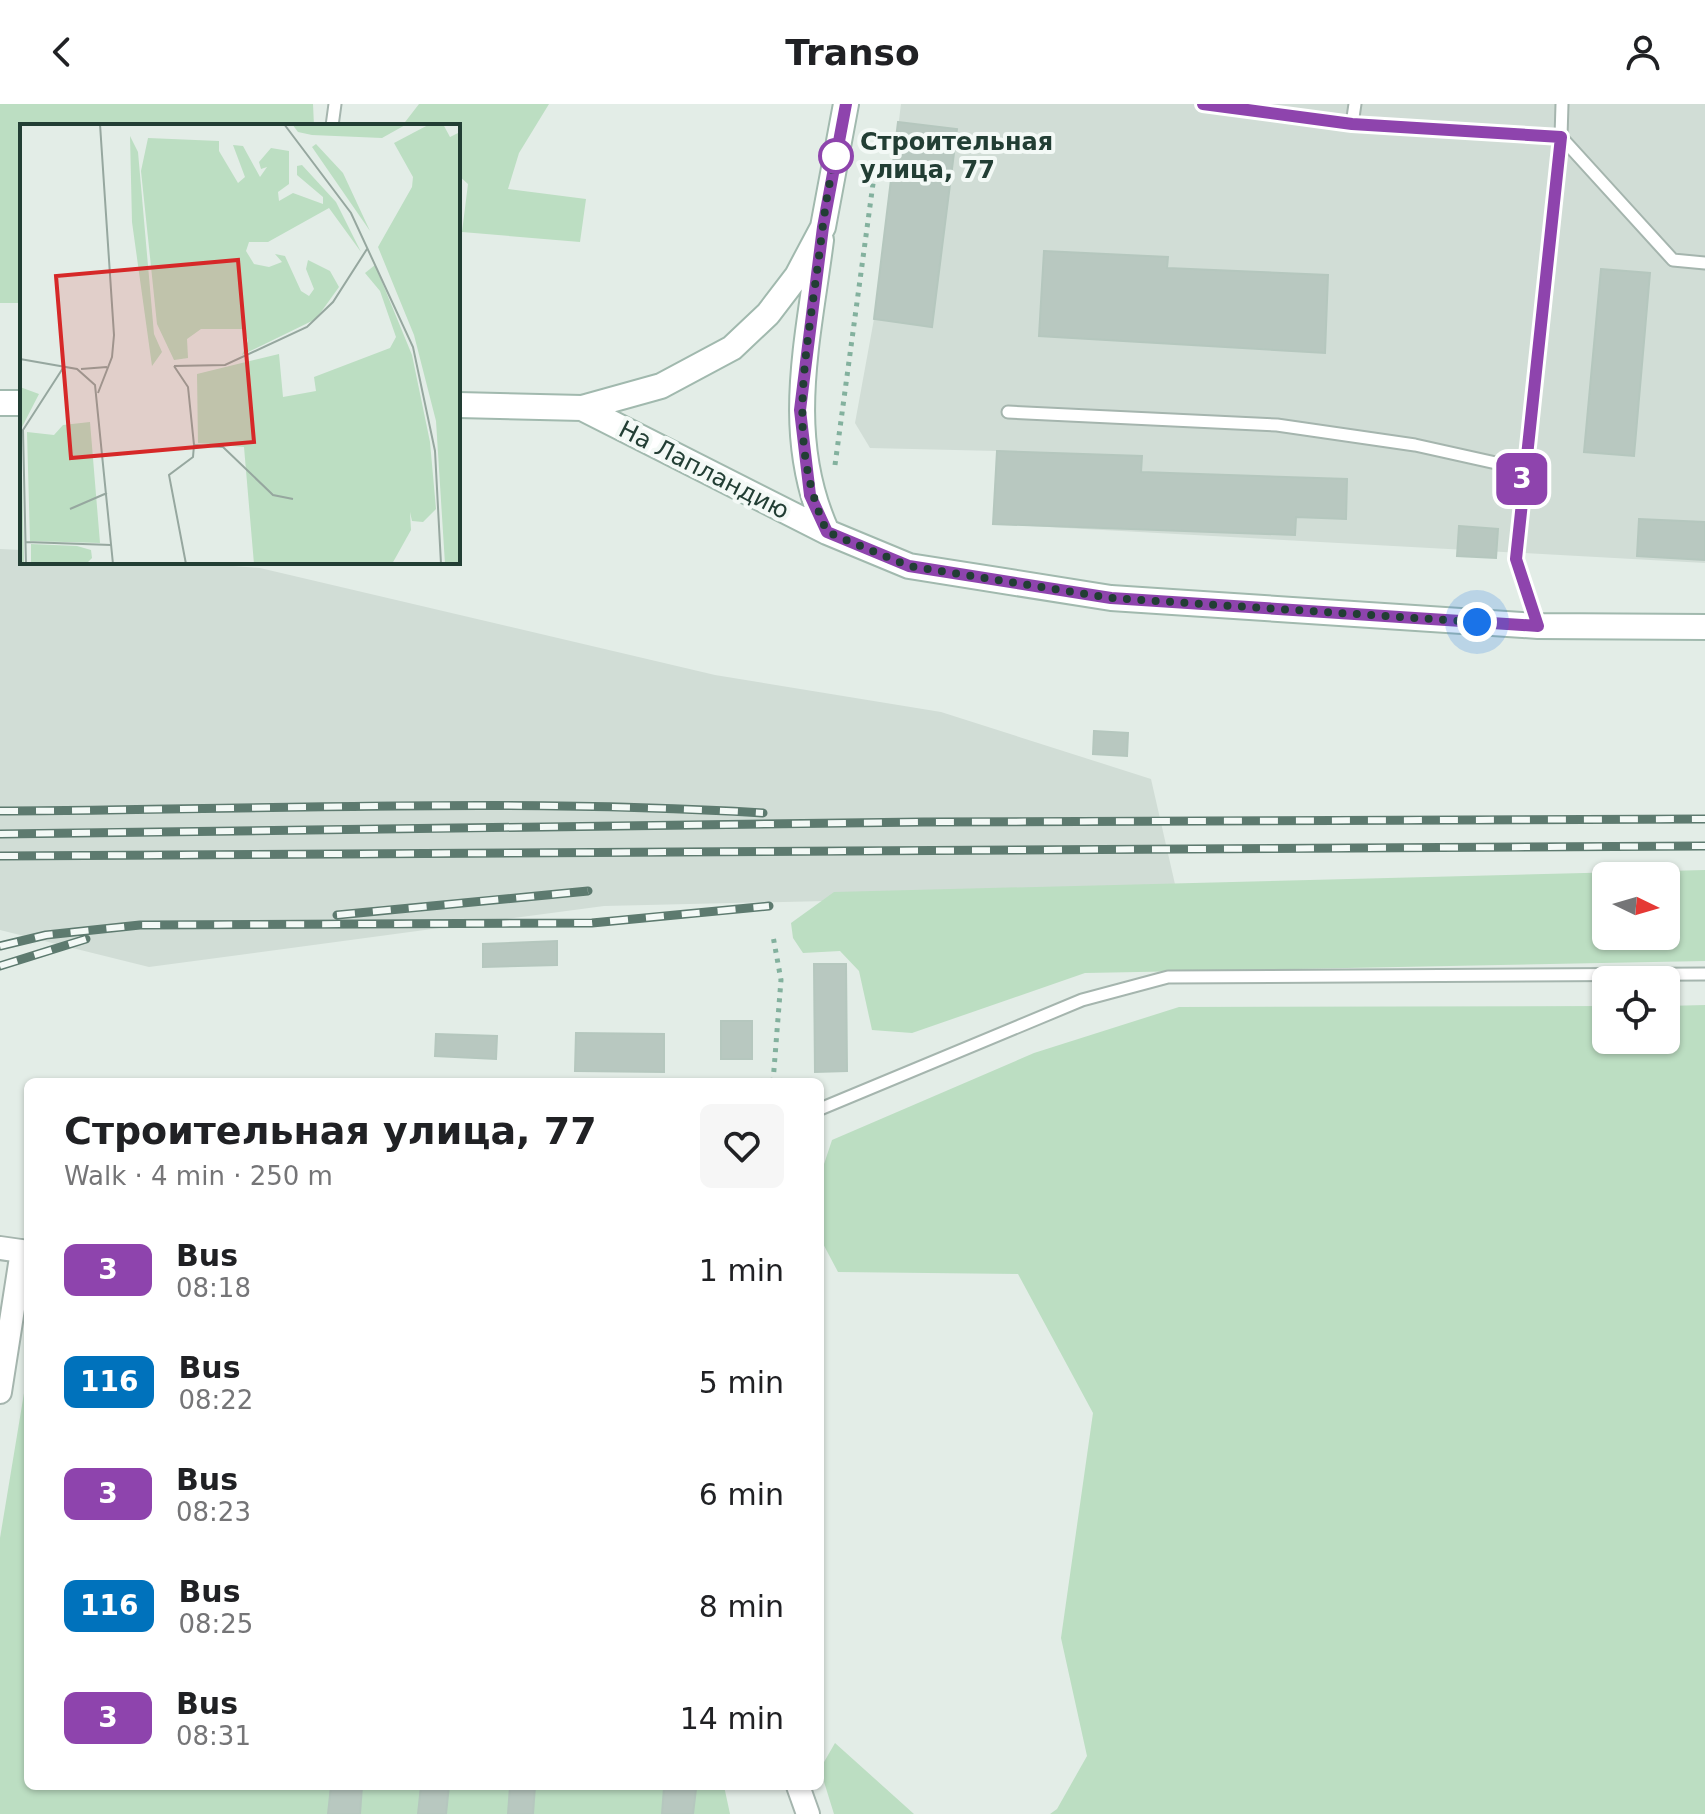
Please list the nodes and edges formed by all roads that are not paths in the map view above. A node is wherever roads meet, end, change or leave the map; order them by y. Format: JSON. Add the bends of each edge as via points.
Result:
{"nodes":[{"id":1,"x":335,"y":104,"type":"edge"},
{"id":2,"x":846,"y":104,"type":"edge"},
{"id":3,"x":1203,"y":104,"type":"edge"},
{"id":4,"x":1355,"y":104,"type":"edge"},
{"id":5,"x":1562,"y":104,"type":"edge"},
{"id":6,"x":332,"y":124,"type":"edge"},
{"id":7,"x":1352,"y":124,"type":"junction"},
{"id":8,"x":1561,"y":137,"type":"junction"},
{"id":9,"x":823,"y":227,"type":"junction"},
{"id":10,"x":1705,"y":263,"type":"edge"},
{"id":11,"x":460,"y":405,"type":"edge"},
{"id":12,"x":582,"y":408,"type":"junction"},
{"id":13,"x":1008,"y":412,"type":"dead end"},
{"id":14,"x":1523,"y":469,"type":"junction"},
{"id":15,"x":827,"y":532,"type":"junction"},
{"id":16,"x":1538,"y":626,"type":"junction"},
{"id":17,"x":1705,"y":627,"type":"edge"},
{"id":18,"x":1705,"y":974,"type":"edge"},
{"id":19,"x":824,"y":1107,"type":"edge"},
{"id":20,"x":17,"y":1250,"type":"edge"},
{"id":21,"x":0,"y":1392,"type":"edge"},
{"id":22,"x":799,"y":1790,"type":"edge"},
{"id":23,"x":808,"y":1814,"type":"edge"}],
"edges":[{"from":1,"to":6,"type":"lane"},
{"from":2,"to":9,"type":"street"},
{"from":3,"to":7,"type":"lane"},
{"from":4,"to":7,"type":"lane"},
{"from":5,"to":8,"type":"lane"},
{"from":7,"to":8,"type":"lane"},
{"from":8,"to":10,"type":"lane","via":[[1673,260]]},
{"from":8,"to":14,"type":"lane"},
{"from":9,"to":12,"type":"street","via":[[797,276],[732,348],[661,386]]},
{"from":9,"to":15,"type":"street","via":[[800,410],[810,495]]},
{"from":11,"to":12,"type":"street"},
{"from":12,"to":15,"type":"street","name":"На Лапландию"},
{"from":13,"to":14,"type":"lane","via":[[1277,425],[1415,445]]},
{"from":14,"to":16,"type":"lane","via":[[1516,559]]},
{"from":15,"to":16,"type":"street","name":"На Лапландию","via":[[909,566],[1111,598]]},
{"from":16,"to":17,"type":"street","name":"На Лапландию"},
{"from":18,"to":19,"type":"lane","via":[[1168,977],[1082,1000]]},
{"from":20,"to":21,"type":"street"},
{"from":22,"to":23,"type":"street"}]}
